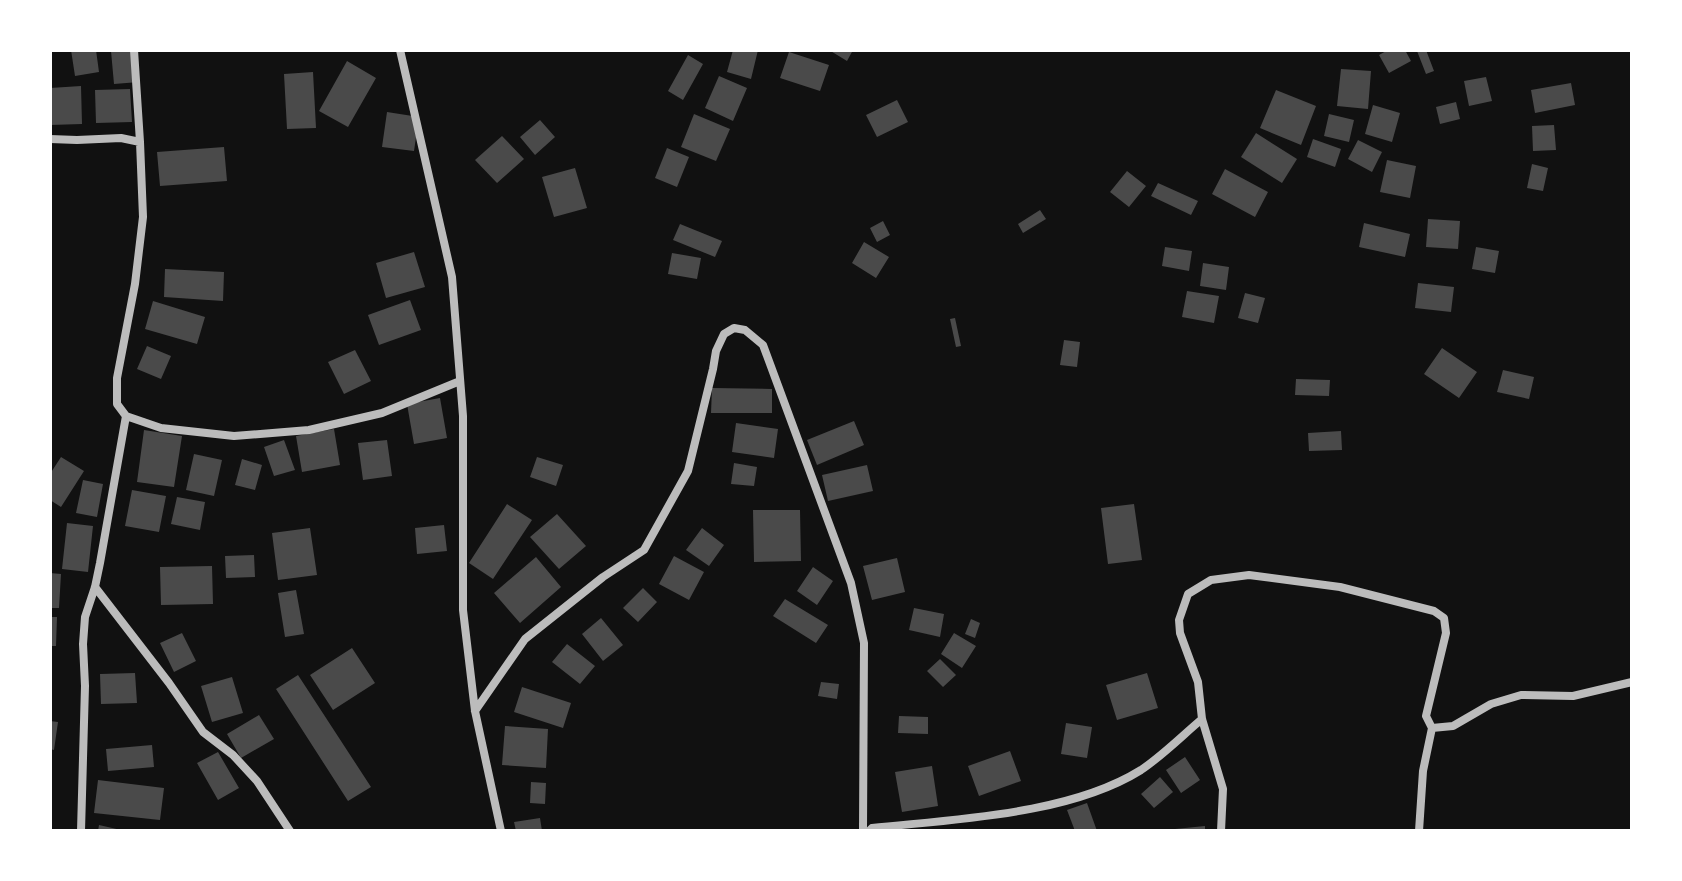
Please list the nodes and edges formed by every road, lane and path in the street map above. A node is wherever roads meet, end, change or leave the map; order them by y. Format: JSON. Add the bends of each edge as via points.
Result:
{"nodes":[{"id":1,"x":134,"y":50,"type":"edge"},
{"id":2,"x":400,"y":50,"type":"edge"},
{"id":3,"x":50,"y":139,"type":"edge"},
{"id":4,"x":140,"y":142,"type":"junction"},
{"id":5,"x":460,"y":381,"type":"junction"},
{"id":6,"x":126,"y":416,"type":"junction"},
{"id":7,"x":95,"y":587,"type":"junction"},
{"id":8,"x":1632,"y":682,"type":"edge"},
{"id":9,"x":475,"y":711,"type":"junction"},
{"id":10,"x":1202,"y":719,"type":"junction"},
{"id":11,"x":1432,"y":728,"type":"junction"},
{"id":12,"x":81,"y":831,"type":"edge"},
{"id":13,"x":290,"y":831,"type":"edge"},
{"id":14,"x":501,"y":831,"type":"edge"},
{"id":15,"x":866,"y":831,"type":"edge"},
{"id":16,"x":1221,"y":831,"type":"edge"},
{"id":17,"x":1419,"y":831,"type":"edge"}],
"edges":[{"from":1,"to":4,"type":"street"},
{"from":2,"to":5,"type":"street","via":[[452,277]]},
{"from":3,"to":4,"type":"street"},
{"from":4,"to":6,"type":"street","via":[[143,217],[117,378],[117,404]]},
{"from":5,"to":6,"type":"street","via":[[382,413],[309,430],[234,436],[161,428]]},
{"from":5,"to":9,"type":"street","via":[[463,610]]},
{"from":6,"to":7,"type":"street"},
{"from":7,"to":12,"type":"street","via":[[84,630]]},
{"from":7,"to":13,"type":"street","via":[[203,732],[257,781]]},
{"from":8,"to":11,"type":"street","via":[[1573,696],[1521,695],[1491,704],[1453,726]]},
{"from":9,"to":14,"type":"street"},
{"from":9,"to":15,"type":"street","via":[[525,639],[644,550],[688,471],[716,351],[724,334],[734,328],[745,330],[763,345],[851,583],[864,643]]},
{"from":10,"to":11,"type":"street","via":[[1198,682],[1179,620],[1188,594],[1211,580],[1249,575],[1340,587],[1444,618],[1446,633],[1426,716]]},
{"from":10,"to":15,"type":"street","via":[[1141,769],[1090,794],[1005,813]]},
{"from":10,"to":16,"type":"street","via":[[1223,789]]},
{"from":11,"to":17,"type":"street"}]}
